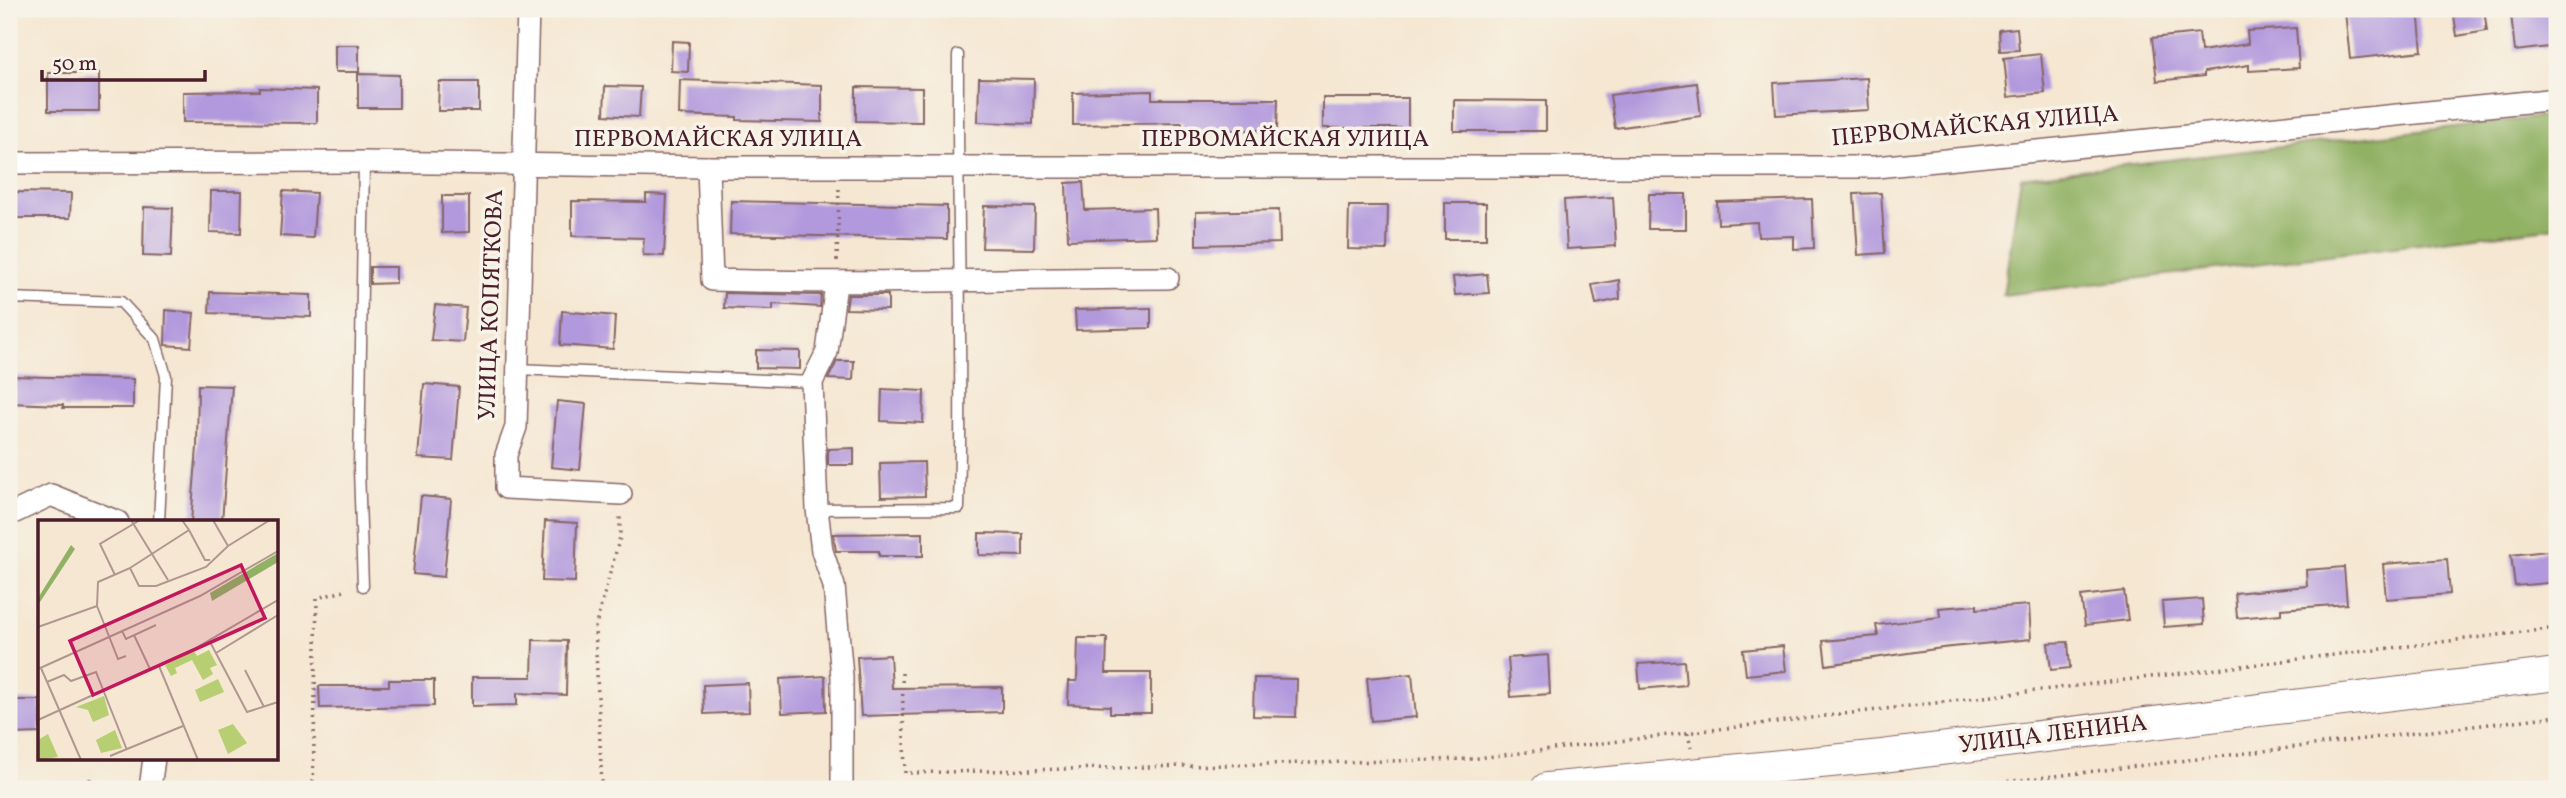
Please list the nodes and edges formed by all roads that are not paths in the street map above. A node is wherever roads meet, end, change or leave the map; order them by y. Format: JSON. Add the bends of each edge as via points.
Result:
{"nodes":[{"id":1,"x":528,"y":9,"type":"edge"},
{"id":2,"x":958,"y":55,"type":"dead end"},
{"id":3,"x":2557,"y":99,"type":"edge"},
{"id":4,"x":364,"y":162,"type":"junction"},
{"id":5,"x":9,"y":163,"type":"edge"},
{"id":6,"x":523,"y":165,"type":"junction"},
{"id":7,"x":957,"y":166,"type":"junction"},
{"id":8,"x":708,"y":167,"type":"junction"},
{"id":9,"x":959,"y":278,"type":"junction"},
{"id":10,"x":1168,"y":278,"type":"dead end"},
{"id":11,"x":836,"y":284,"type":"junction"},
{"id":12,"x":9,"y":298,"type":"edge"},
{"id":13,"x":517,"y":369,"type":"junction"},
{"id":14,"x":812,"y":382,"type":"junction"},
{"id":15,"x":621,"y":494,"type":"road end"},
{"id":16,"x":817,"y":509,"type":"junction"},
{"id":17,"x":9,"y":515,"type":"edge"},
{"id":18,"x":113,"y":520,"type":"edge"},
{"id":19,"x":159,"y":520,"type":"edge"},
{"id":20,"x":363,"y":586,"type":"road end"},
{"id":21,"x":2557,"y":674,"type":"edge"},
{"id":22,"x":154,"y":760,"type":"edge"},
{"id":23,"x":1748,"y":778,"type":"edge"},
{"id":24,"x":150,"y":789,"type":"edge"},
{"id":25,"x":842,"y":789,"type":"edge"},
{"id":26,"x":1547,"y":789,"type":"edge"}],
"edges":[{"from":1,"to":6,"type":"street","name":"УЛИЦА КОПЯТКОВА"},
{"from":2,"to":7,"type":"lane"},
{"from":3,"to":7,"type":"street","name":"ПЕРВОМАЙСКАЯ УЛИЦА","via":[[1876,167]]},
{"from":4,"to":5,"type":"street","name":"ПЕРВОМАЙСКАЯ УЛИЦА"},
{"from":4,"to":6,"type":"street","name":"ПЕРВОМАЙСКАЯ УЛИЦА"},
{"from":4,"to":20,"type":"lane","via":[[359,469]]},
{"from":6,"to":8,"type":"street","name":"ПЕРВОМАЙСКАЯ УЛИЦА"},
{"from":6,"to":13,"type":"street","name":"УЛИЦА КОПЯТКОВА"},
{"from":7,"to":8,"type":"street","name":"ПЕРВОМАЙСКАЯ УЛИЦА"},
{"from":7,"to":9,"type":"lane"},
{"from":8,"to":11,"type":"street","via":[[712,280]]},
{"from":9,"to":10,"type":"street"},
{"from":9,"to":11,"type":"street"},
{"from":9,"to":16,"type":"lane","via":[[963,377],[959,508]]},
{"from":11,"to":14,"type":"street","via":[[827,352]]},
{"from":12,"to":19,"type":"lane","via":[[121,302],[155,339],[166,376]]},
{"from":13,"to":14,"type":"lane"},
{"from":13,"to":15,"type":"street","name":"УЛИЦА КОПЯТКОВА","via":[[516,427],[506,455],[506,488]]},
{"from":14,"to":16,"type":"street"},
{"from":16,"to":25,"type":"street","via":[[822,551],[834,586],[842,677]]},
{"from":17,"to":18,"type":"street","via":[[51,495]]},
{"from":21,"to":23,"type":"main road","name":"УЛИЦА ЛЕНИНА","via":[[1896,755]]},
{"from":22,"to":24,"type":"street"},
{"from":23,"to":26,"type":"main road","name":"УЛИЦА ЛЕНИНА"}]}
